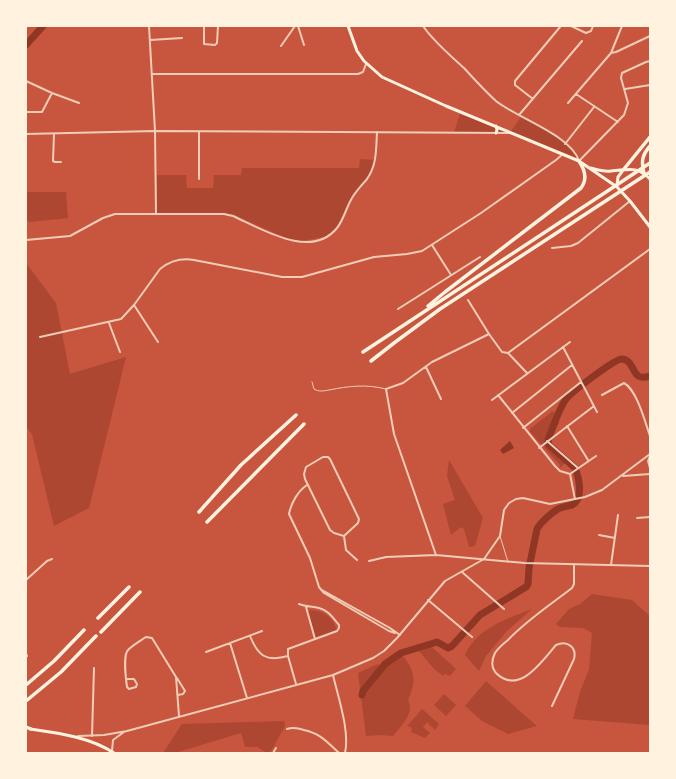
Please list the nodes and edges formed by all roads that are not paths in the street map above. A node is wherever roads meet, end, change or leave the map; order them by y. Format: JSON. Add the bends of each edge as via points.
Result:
{"nodes":[{"id":1,"x":149,"y":26,"type":"edge"},
{"id":2,"x":204,"y":26,"type":"edge"},
{"id":3,"x":218,"y":26,"type":"edge"},
{"id":4,"x":296,"y":26,"type":"edge"},
{"id":5,"x":348,"y":26,"type":"edge"},
{"id":6,"x":424,"y":26,"type":"edge"},
{"id":7,"x":571,"y":26,"type":"edge"},
{"id":8,"x":593,"y":26,"type":"edge"},
{"id":9,"x":622,"y":26,"type":"edge"},
{"id":10,"x":560,"y":27,"type":"dead end"},
{"id":11,"x":650,"y":36,"type":"edge"},
{"id":12,"x":182,"y":38,"type":"dead end"},
{"id":13,"x":150,"y":40,"type":"junction"},
{"id":14,"x":582,"y":41,"type":"dead end"},
{"id":15,"x":304,"y":45,"type":"dead end"},
{"id":16,"x":281,"y":46,"type":"dead end"},
{"id":17,"x":611,"y":53,"type":"junction"},
{"id":18,"x":650,"y":61,"type":"edge"},
{"id":19,"x":366,"y":64,"type":"junction"},
{"id":20,"x":152,"y":74,"type":"junction"},
{"id":21,"x":26,"y":81,"type":"edge"},
{"id":22,"x":650,"y":84,"type":"edge"},
{"id":23,"x":625,"y":89,"type":"junction"},
{"id":24,"x":52,"y":93,"type":"junction"},
{"id":25,"x":576,"y":94,"type":"junction"},
{"id":26,"x":533,"y":100,"type":"junction"},
{"id":27,"x":79,"y":103,"type":"dead end"},
{"id":28,"x":568,"y":103,"type":"dead end"},
{"id":29,"x":594,"y":107,"type":"junction"},
{"id":30,"x":26,"y":112,"type":"edge"},
{"id":31,"x":519,"y":115,"type":"junction"},
{"id":32,"x":618,"y":122,"type":"junction"},
{"id":33,"x":496,"y":126,"type":"junction"},
{"id":34,"x":155,"y":131,"type":"junction"},
{"id":35,"x":199,"y":132,"type":"junction"},
{"id":36,"x":377,"y":132,"type":"junction"},
{"id":37,"x":496,"y":133,"type":"junction"},
{"id":38,"x":26,"y":134,"type":"edge"},
{"id":39,"x":54,"y":134,"type":"junction"},
{"id":40,"x":516,"y":134,"type":"junction"},
{"id":41,"x":650,"y":137,"type":"edge"},
{"id":42,"x":565,"y":144,"type":"junction"},
{"id":43,"x":650,"y":146,"type":"edge"},
{"id":44,"x":563,"y":154,"type":"junction"},
{"id":45,"x":579,"y":161,"type":"junction"},
{"id":46,"x":62,"y":162,"type":"dead end"},
{"id":47,"x":650,"y":163,"type":"edge"},
{"id":48,"x":589,"y":168,"type":"junction"},
{"id":49,"x":624,"y":169,"type":"junction"},
{"id":50,"x":650,"y":172,"type":"edge"},
{"id":51,"x":644,"y":173,"type":"junction"},
{"id":52,"x":199,"y":179,"type":"dead end"},
{"id":53,"x":650,"y":179,"type":"edge"},
{"id":54,"x":617,"y":187,"type":"junction"},
{"id":55,"x":630,"y":201,"type":"junction"},
{"id":56,"x":156,"y":213,"type":"junction"},
{"id":57,"x":650,"y":227,"type":"edge"},
{"id":58,"x":26,"y":240,"type":"edge"},
{"id":59,"x":432,"y":245,"type":"junction"},
{"id":60,"x":552,"y":248,"type":"dead end"},
{"id":61,"x":650,"y":249,"type":"edge"},
{"id":62,"x":480,"y":257,"type":"dead end"},
{"id":63,"x":451,"y":276,"type":"junction"},
{"id":64,"x":468,"y":300,"type":"dead end"},
{"id":65,"x":134,"y":306,"type":"junction"},
{"id":66,"x":398,"y":310,"type":"dead end"},
{"id":67,"x":418,"y":315,"type":"junction"},
{"id":68,"x":109,"y":323,"type":"junction"},
{"id":69,"x":489,"y":334,"type":"junction"},
{"id":70,"x":40,"y":337,"type":"dead end"},
{"id":71,"x":158,"y":342,"type":"dead end"},
{"id":72,"x":570,"y":342,"type":"dead end"},
{"id":73,"x":563,"y":347,"type":"junction"},
{"id":74,"x":120,"y":352,"type":"dead end"},
{"id":75,"x":363,"y":352,"type":"dead end"},
{"id":76,"x":508,"y":353,"type":"junction"},
{"id":77,"x":371,"y":361,"type":"dead end"},
{"id":78,"x":572,"y":365,"type":"junction"},
{"id":79,"x":426,"y":367,"type":"junction"},
{"id":80,"x":527,"y":373,"type":"junction"},
{"id":81,"x":312,"y":382,"type":"dead end"},
{"id":82,"x":581,"y":382,"type":"junction"},
{"id":83,"x":386,"y":389,"type":"junction"},
{"id":84,"x":498,"y":395,"type":"junction"},
{"id":85,"x":602,"y":395,"type":"dead end"},
{"id":86,"x":441,"y":399,"type":"dead end"},
{"id":87,"x":492,"y":400,"type":"dead end"},
{"id":88,"x":594,"y":406,"type":"junction"},
{"id":89,"x":597,"y":412,"type":"dead end"},
{"id":90,"x":512,"y":413,"type":"junction"},
{"id":91,"x":296,"y":415,"type":"dead end"},
{"id":92,"x":304,"y":424,"type":"dead end"},
{"id":93,"x":567,"y":426,"type":"junction"},
{"id":94,"x":524,"y":428,"type":"junction"},
{"id":95,"x":650,"y":436,"type":"edge"},
{"id":96,"x":547,"y":441,"type":"junction"},
{"id":97,"x":539,"y":448,"type":"junction"},
{"id":98,"x":650,"y":455,"type":"edge"},
{"id":99,"x":596,"y":456,"type":"dead end"},
{"id":100,"x":588,"y":460,"type":"junction"},
{"id":101,"x":650,"y":468,"type":"edge"},
{"id":102,"x":577,"y":469,"type":"junction"},
{"id":103,"x":572,"y":473,"type":"junction"},
{"id":104,"x":650,"y":474,"type":"edge"},
{"id":105,"x":622,"y":476,"type":"junction"},
{"id":106,"x":307,"y":485,"type":"junction"},
{"id":107,"x":575,"y":499,"type":"junction"},
{"id":108,"x":199,"y":512,"type":"dead end"},
{"id":109,"x":618,"y":515,"type":"dead end"},
{"id":110,"x":650,"y":517,"type":"edge"},
{"id":111,"x":637,"y":518,"type":"dead end"},
{"id":112,"x":207,"y":522,"type":"dead end"},
{"id":113,"x":599,"y":535,"type":"dead end"},
{"id":114,"x":344,"y":536,"type":"junction"},
{"id":115,"x":500,"y":536,"type":"junction"},
{"id":116,"x":615,"y":538,"type":"junction"},
{"id":117,"x":436,"y":555,"type":"junction"},
{"id":118,"x":52,"y":559,"type":"dead end"},
{"id":119,"x":484,"y":559,"type":"junction"},
{"id":120,"x":357,"y":560,"type":"dead end"},
{"id":121,"x":369,"y":561,"type":"dead end"},
{"id":122,"x":508,"y":562,"type":"junction"},
{"id":123,"x":574,"y":564,"type":"junction"},
{"id":124,"x":611,"y":565,"type":"junction"},
{"id":125,"x":650,"y":566,"type":"edge"},
{"id":126,"x":462,"y":572,"type":"junction"},
{"id":127,"x":26,"y":580,"type":"edge"},
{"id":128,"x":129,"y":587,"type":"dead end"},
{"id":129,"x":140,"y":592,"type":"dead end"},
{"id":130,"x":428,"y":600,"type":"junction"},
{"id":131,"x":299,"y":604,"type":"dead end"},
{"id":132,"x":306,"y":607,"type":"junction"},
{"id":133,"x":504,"y":609,"type":"dead end"},
{"id":134,"x":98,"y":618,"type":"dead end"},
{"id":135,"x":84,"y":630,"type":"dead end"},
{"id":136,"x":262,"y":631,"type":"dead end"},
{"id":137,"x":101,"y":632,"type":"dead end"},
{"id":138,"x":400,"y":635,"type":"junction"},
{"id":139,"x":96,"y":636,"type":"dead end"},
{"id":140,"x":250,"y":636,"type":"junction"},
{"id":141,"x":472,"y":637,"type":"dead end"},
{"id":142,"x":315,"y":639,"type":"junction"},
{"id":143,"x":230,"y":643,"type":"junction"},
{"id":144,"x":206,"y":652,"type":"dead end"},
{"id":145,"x":288,"y":656,"type":"junction"},
{"id":146,"x":94,"y":668,"type":"dead end"},
{"id":147,"x":333,"y":675,"type":"junction"},
{"id":148,"x":176,"y":677,"type":"junction"},
{"id":149,"x":126,"y":679,"type":"junction"},
{"id":150,"x":296,"y":684,"type":"junction"},
{"id":151,"x":26,"y":686,"type":"edge"},
{"id":152,"x":178,"y":695,"type":"junction"},
{"id":153,"x":248,"y":698,"type":"junction"},
{"id":154,"x":26,"y":701,"type":"edge"},
{"id":155,"x":552,"y":706,"type":"dead end"},
{"id":156,"x":179,"y":716,"type":"junction"},
{"id":157,"x":287,"y":728,"type":"dead end"},
{"id":158,"x":26,"y":729,"type":"edge"},
{"id":159,"x":31,"y":729,"type":"joint"},
{"id":160,"x":127,"y":731,"type":"junction"},
{"id":161,"x":92,"y":736,"type":"junction"},
{"id":162,"x":75,"y":737,"type":"junction"},
{"id":163,"x":276,"y":748,"type":"dead end"},
{"id":164,"x":113,"y":752,"type":"edge"},
{"id":165,"x":273,"y":753,"type":"edge"},
{"id":166,"x":339,"y":753,"type":"edge"},
{"id":167,"x":345,"y":753,"type":"edge"}],
"edges":[{"from":1,"to":13,"type":"street"},
{"from":2,"to":3,"type":"street","via":[[204,44],[215,45]]},
{"from":4,"to":15,"type":"street"},
{"from":4,"to":16,"type":"street"},
{"from":5,"to":19,"type":"main road","via":[[357,51]]},
{"from":6,"to":31,"type":"street","via":[[496,100]]},
{"from":7,"to":8,"type":"street","via":[[586,33],[591,31]]},
{"from":9,"to":17,"type":"street"},
{"from":10,"to":26,"type":"street","via":[[515,81],[515,85]]},
{"from":11,"to":17,"type":"street"},
{"from":12,"to":13,"type":"street"},
{"from":13,"to":20,"type":"street"},
{"from":14,"to":26,"type":"street"},
{"from":17,"to":25,"type":"street"},
{"from":18,"to":23,"type":"street","via":[[622,73]]},
{"from":19,"to":20,"type":"street","via":[[363,72],[358,74]]},
{"from":19,"to":33,"type":"main road","via":[[382,77],[400,86]]},
{"from":20,"to":34,"type":"street"},
{"from":21,"to":24,"type":"street"},
{"from":22,"to":23,"type":"street"},
{"from":23,"to":32,"type":"street","via":[[627,110]]},
{"from":24,"to":27,"type":"street"},
{"from":24,"to":30,"type":"street","via":[[43,110]]},
{"from":25,"to":28,"type":"street"},
{"from":25,"to":29,"type":"street"},
{"from":26,"to":31,"type":"street"},
{"from":29,"to":32,"type":"street"},
{"from":29,"to":42,"type":"street"},
{"from":31,"to":42,"type":"street","via":[[548,130]]},
{"from":32,"to":45,"type":"street"},
{"from":33,"to":37,"type":"main road"},
{"from":33,"to":40,"type":"main road"},
{"from":34,"to":35,"type":"street"},
{"from":34,"to":39,"type":"street"},
{"from":34,"to":56,"type":"street"},
{"from":35,"to":36,"type":"street"},
{"from":35,"to":52,"type":"street"},
{"from":36,"to":37,"type":"street"},
{"from":36,"to":56,"type":"street","via":[[376,158],[372,171],[351,199],[338,228],[319,240],[289,240],[224,214]]},
{"from":37,"to":40,"type":"street"},
{"from":38,"to":39,"type":"street"},
{"from":39,"to":46,"type":"street","via":[[53,161]]},
{"from":40,"to":44,"type":"main road"},
{"from":41,"to":49,"type":"highway"},
{"from":42,"to":45,"type":"street","via":[[577,155]]},
{"from":43,"to":51,"type":"highway","via":[[642,159]]},
{"from":44,"to":45,"type":"main road"},
{"from":44,"to":59,"type":"street"},
{"from":45,"to":48,"type":"main road"},
{"from":45,"to":67,"type":"highway","via":[[585,177],[581,188]]},
{"from":47,"to":67,"type":"highway"},
{"from":48,"to":49,"type":"main road","via":[[605,171]]},
{"from":48,"to":54,"type":"main road"},
{"from":49,"to":51,"type":"main road"},
{"from":49,"to":54,"type":"main road","via":[[618,176]]},
{"from":50,"to":77,"type":"highway","via":[[440,310]]},
{"from":51,"to":53,"type":"main road"},
{"from":54,"to":55,"type":"main road"},
{"from":55,"to":57,"type":"main road"},
{"from":55,"to":60,"type":"street","via":[[578,243]]},
{"from":56,"to":58,"type":"street","via":[[115,214],[70,236]]},
{"from":59,"to":63,"type":"street"},
{"from":59,"to":65,"type":"street","via":[[416,253],[374,257],[291,278],[194,260],[180,260],[160,269]]},
{"from":61,"to":76,"type":"street"},
{"from":62,"to":63,"type":"street"},
{"from":63,"to":66,"type":"street"},
{"from":64,"to":69,"type":"street"},
{"from":65,"to":68,"type":"street","via":[[124,317]]},
{"from":65,"to":71,"type":"street"},
{"from":67,"to":75,"type":"highway"},
{"from":68,"to":70,"type":"street"},
{"from":68,"to":74,"type":"street"},
{"from":69,"to":76,"type":"street","via":[[502,352]]},
{"from":69,"to":79,"type":"street"},
{"from":72,"to":73,"type":"street"},
{"from":73,"to":78,"type":"street"},
{"from":73,"to":80,"type":"street"},
{"from":76,"to":80,"type":"street"},
{"from":78,"to":82,"type":"street"},
{"from":78,"to":90,"type":"street"},
{"from":79,"to":83,"type":"street","via":[[403,383]]},
{"from":79,"to":86,"type":"street"},
{"from":80,"to":84,"type":"street"},
{"from":81,"to":83,"type":"lane","via":[[314,389],[319,391],[365,385]]},
{"from":82,"to":88,"type":"street"},
{"from":82,"to":94,"type":"street"},
{"from":83,"to":117,"type":"street","via":[[394,434]]},
{"from":84,"to":87,"type":"street"},
{"from":84,"to":90,"type":"street"},
{"from":85,"to":95,"type":"street","via":[[624,383],[632,389]]},
{"from":88,"to":89,"type":"street"},
{"from":88,"to":93,"type":"street"},
{"from":90,"to":94,"type":"street"},
{"from":91,"to":108,"type":"highway","via":[[241,465]]},
{"from":92,"to":112,"type":"highway"},
{"from":93,"to":96,"type":"street"},
{"from":93,"to":100,"type":"street"},
{"from":94,"to":97,"type":"street"},
{"from":96,"to":97,"type":"street"},
{"from":96,"to":102,"type":"street"},
{"from":97,"to":103,"type":"street","via":[[560,471]]},
{"from":98,"to":101,"type":"street"},
{"from":98,"to":105,"type":"street"},
{"from":99,"to":100,"type":"street"},
{"from":100,"to":102,"type":"street"},
{"from":102,"to":103,"type":"street"},
{"from":103,"to":107,"type":"street"},
{"from":104,"to":105,"type":"street"},
{"from":105,"to":107,"type":"street","via":[[602,490]]},
{"from":106,"to":114,"type":"street","via":[[330,530]]},
{"from":106,"to":114,"type":"street","via":[[304,474],[306,467],[323,457],[328,457],[359,520]]},
{"from":106,"to":138,"type":"street","via":[[298,492],[289,514],[310,558],[319,587],[389,631]]},
{"from":107,"to":115,"type":"street","via":[[550,504],[516,499],[504,510]]},
{"from":109,"to":116,"type":"street"},
{"from":110,"to":111,"type":"street"},
{"from":113,"to":116,"type":"street"},
{"from":114,"to":120,"type":"street","via":[[346,550]]},
{"from":115,"to":119,"type":"street"},
{"from":115,"to":122,"type":"lane"},
{"from":116,"to":124,"type":"street"},
{"from":117,"to":119,"type":"street"},
{"from":117,"to":121,"type":"street","via":[[386,557]]},
{"from":118,"to":127,"type":"street"},
{"from":119,"to":122,"type":"street"},
{"from":119,"to":126,"type":"street"},
{"from":122,"to":123,"type":"street"},
{"from":123,"to":124,"type":"street"},
{"from":123,"to":155,"type":"street","via":[[572,588],[514,633],[496,651],[492,660],[497,674],[516,681],[526,677],[556,646],[561,643],[571,645],[574,649],[574,659]]},
{"from":124,"to":125,"type":"street"},
{"from":126,"to":130,"type":"street","via":[[445,581]]},
{"from":126,"to":133,"type":"street"},
{"from":128,"to":134,"type":"highway"},
{"from":129,"to":137,"type":"highway"},
{"from":130,"to":138,"type":"street"},
{"from":130,"to":141,"type":"street"},
{"from":131,"to":132,"type":"street"},
{"from":132,"to":142,"type":"street"},
{"from":132,"to":142,"type":"street","via":[[327,611],[339,625],[337,631]]},
{"from":135,"to":151,"type":"highway"},
{"from":136,"to":140,"type":"street"},
{"from":138,"to":147,"type":"street","via":[[373,658]]},
{"from":139,"to":154,"type":"highway","via":[[61,672]]},
{"from":140,"to":143,"type":"street"},
{"from":140,"to":145,"type":"street","via":[[259,652],[268,658],[276,660]]},
{"from":142,"to":145,"type":"street","via":[[288,649]]},
{"from":143,"to":144,"type":"street"},
{"from":143,"to":153,"type":"street"},
{"from":145,"to":150,"type":"street"},
{"from":146,"to":161,"type":"street"},
{"from":147,"to":150,"type":"street"},
{"from":147,"to":167,"type":"street","via":[[346,729]]},
{"from":148,"to":149,"type":"street","via":[[152,638],[146,637],[127,650]]},
{"from":148,"to":152,"type":"street"},
{"from":148,"to":152,"type":"street","via":[[185,691]]},
{"from":149,"to":149,"type":"street","via":[[128,688],[136,687],[134,679]]},
{"from":150,"to":153,"type":"street"},
{"from":152,"to":156,"type":"street"},
{"from":153,"to":156,"type":"street"},
{"from":156,"to":160,"type":"street"},
{"from":157,"to":166,"type":"street","via":[[320,735]]},
{"from":158,"to":159,"type":"highway"},
{"from":159,"to":162,"type":"main road"},
{"from":160,"to":161,"type":"street"},
{"from":160,"to":164,"type":"street","via":[[113,740]]},
{"from":161,"to":162,"type":"street"},
{"from":162,"to":164,"type":"main road"},
{"from":163,"to":165,"type":"street"}]}
